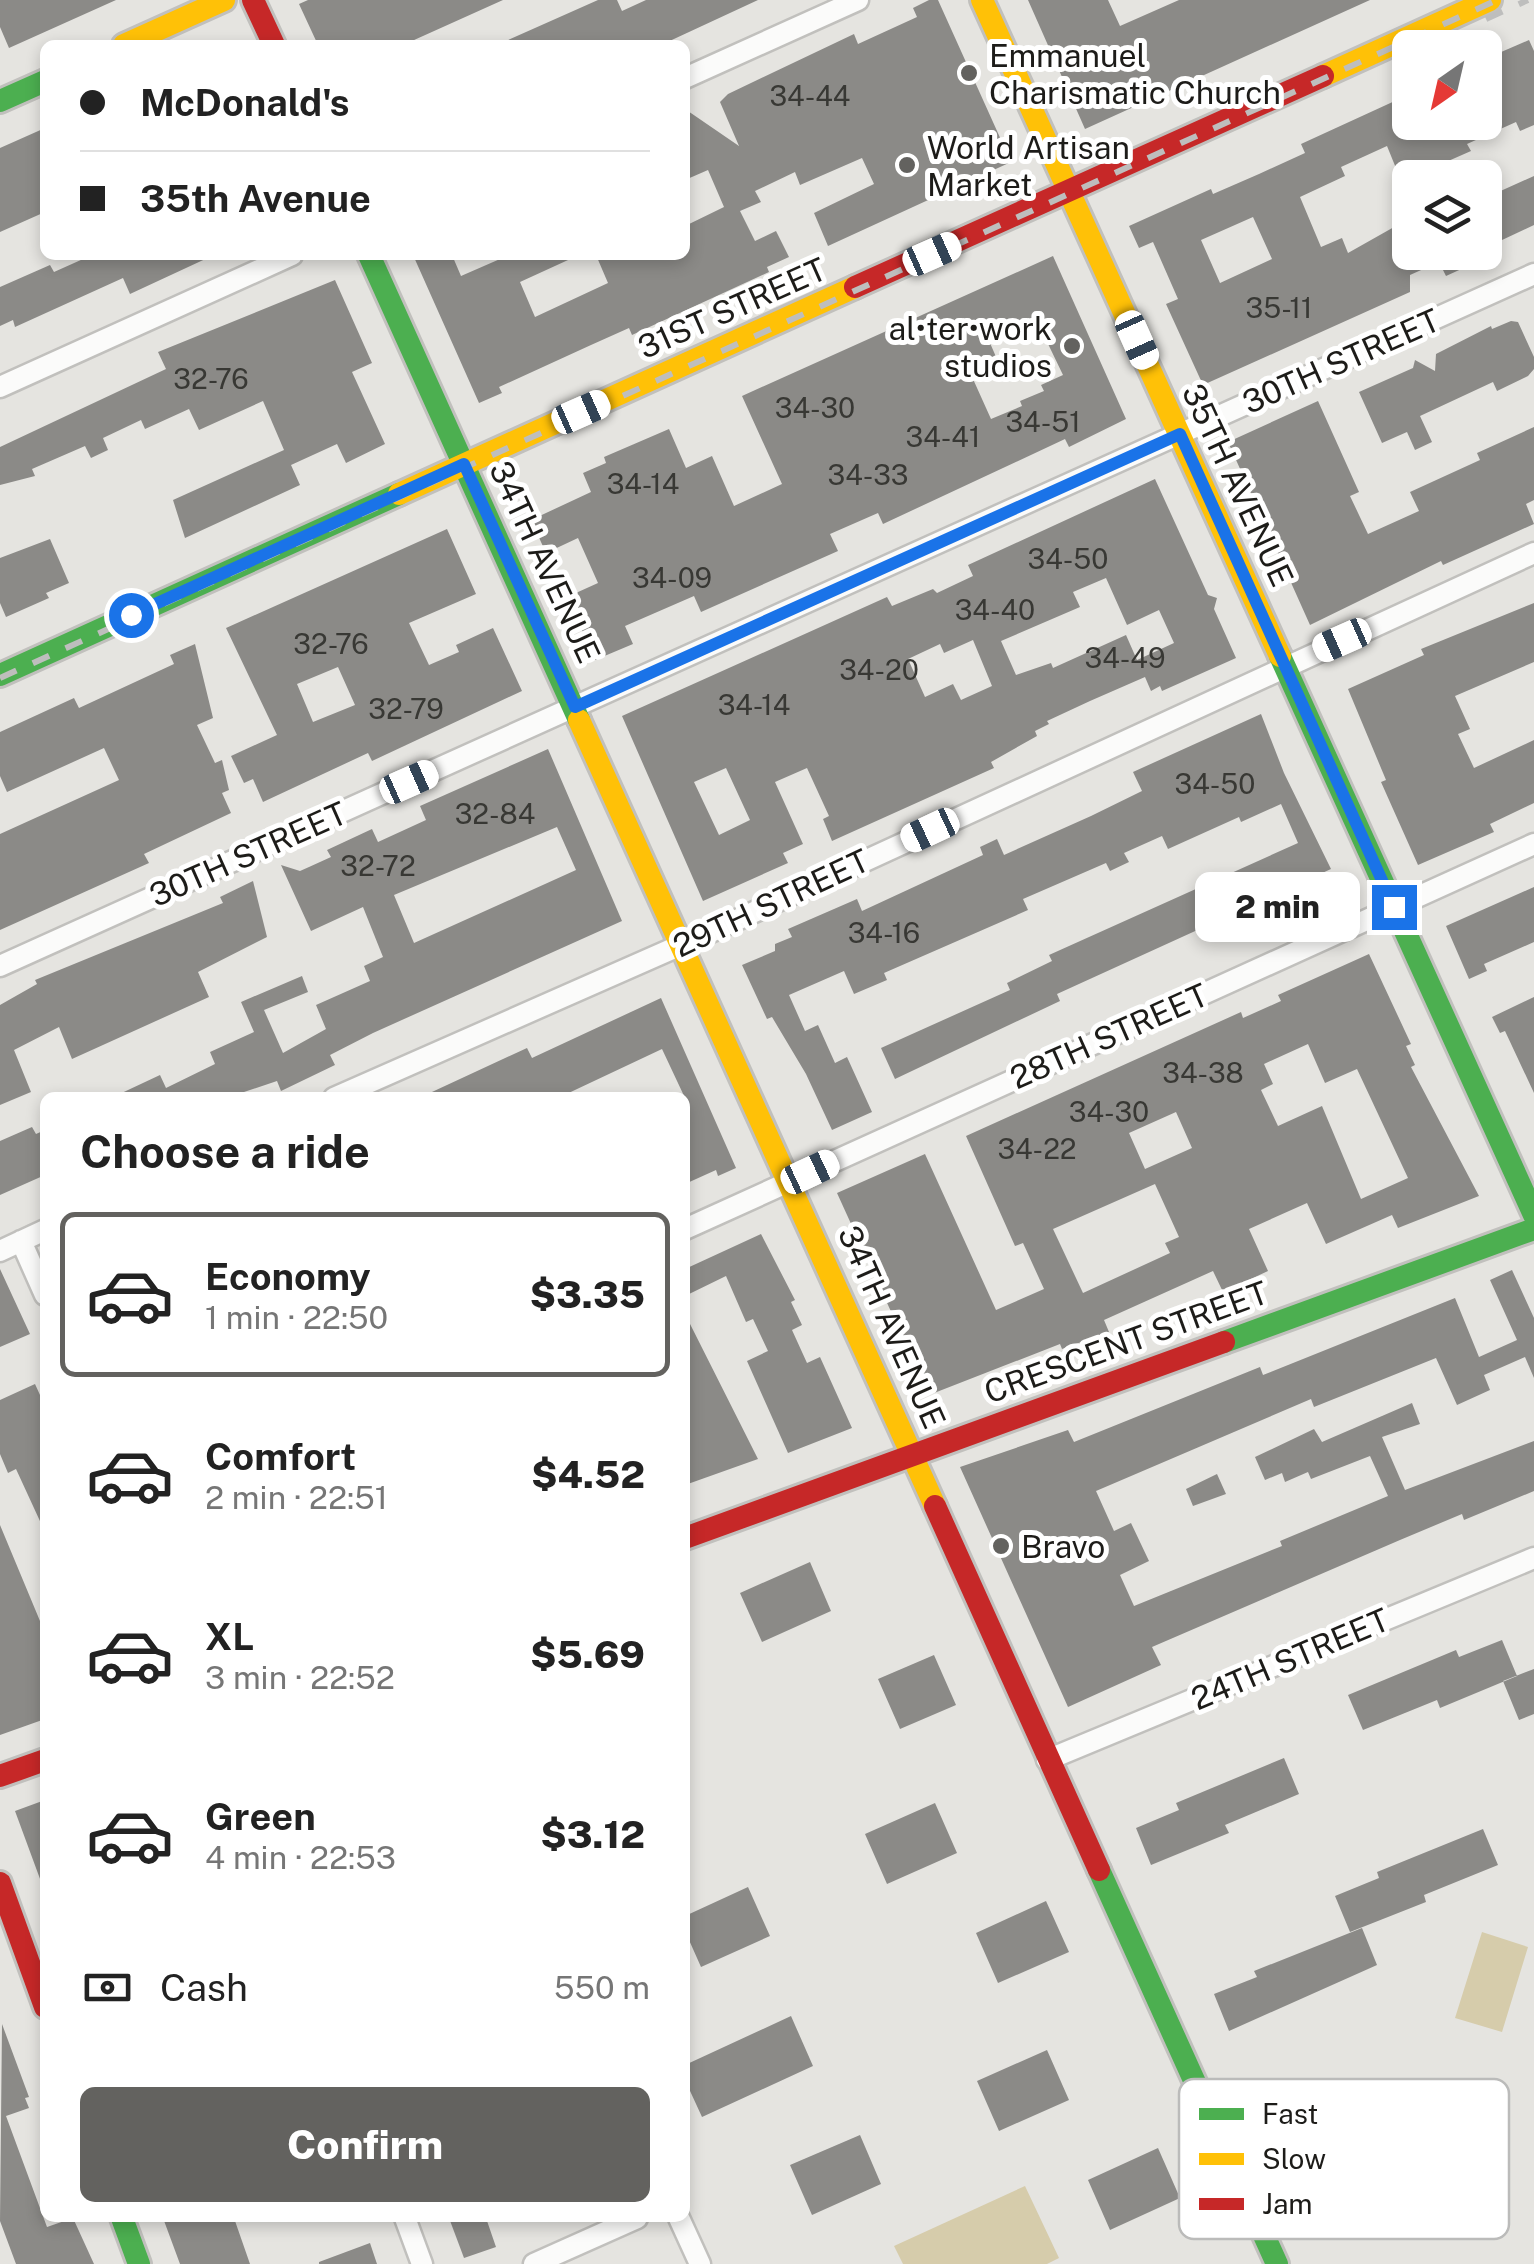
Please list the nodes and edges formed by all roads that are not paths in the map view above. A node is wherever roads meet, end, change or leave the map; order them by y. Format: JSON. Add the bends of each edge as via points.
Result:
{"nodes":[{"id":1,"x":224,"y":0,"type":"edge"},
{"id":2,"x":253,"y":0,"type":"edge"},
{"id":3,"x":858,"y":0,"type":"edge"},
{"id":4,"x":982,"y":0,"type":"edge"},
{"id":5,"x":1490,"y":0,"type":"edge"},
{"id":6,"x":135,"y":40,"type":"edge"},
{"id":7,"x":272,"y":40,"type":"edge"},
{"id":8,"x":690,"y":76,"type":"edge"},
{"id":9,"x":40,"y":83,"type":"edge"},
{"id":10,"x":0,"y":101,"type":"edge"},
{"id":11,"x":1069,"y":191,"type":"junction"},
{"id":12,"x":281,"y":260,"type":"edge"},
{"id":13,"x":371,"y":260,"type":"edge"},
{"id":14,"x":1534,"y":274,"type":"edge"},
{"id":15,"x":0,"y":386,"type":"edge"},
{"id":16,"x":1180,"y":434,"type":"junction"},
{"id":17,"x":464,"y":464,"type":"junction"},
{"id":18,"x":1534,"y":554,"type":"edge"},
{"id":19,"x":1285,"y":666,"type":"junction"},
{"id":20,"x":0,"y":674,"type":"edge"},
{"id":21,"x":575,"y":707,"type":"junction"},
{"id":22,"x":1534,"y":844,"type":"edge"},
{"id":23,"x":1394,"y":907,"type":"junction"},
{"id":24,"x":678,"y":946,"type":"junction"},
{"id":25,"x":0,"y":966,"type":"edge"},
{"id":26,"x":348,"y":1092,"type":"edge"},
{"id":27,"x":790,"y":1181,"type":"junction"},
{"id":28,"x":1534,"y":1215,"type":"edge"},
{"id":29,"x":690,"y":1227,"type":"edge"},
{"id":30,"x":1534,"y":1229,"type":"edge"},
{"id":31,"x":40,"y":1232,"type":"edge"},
{"id":32,"x":21,"y":1241,"type":"junction"},
{"id":33,"x":0,"y":1251,"type":"edge"},
{"id":34,"x":40,"y":1284,"type":"edge"},
{"id":35,"x":913,"y":1455,"type":"junction"},
{"id":36,"x":690,"y":1536,"type":"edge"},
{"id":37,"x":1534,"y":1558,"type":"edge"},
{"id":38,"x":1047,"y":1760,"type":"junction"},
{"id":39,"x":40,"y":1762,"type":"edge"},
{"id":40,"x":0,"y":1776,"type":"edge"},
{"id":41,"x":0,"y":1883,"type":"edge"},
{"id":42,"x":40,"y":1993,"type":"edge"},
{"id":43,"x":1193,"y":2079,"type":"edge"},
{"id":44,"x":123,"y":2222,"type":"edge"},
{"id":45,"x":406,"y":2222,"type":"edge"},
{"id":46,"x":627,"y":2222,"type":"edge"},
{"id":47,"x":681,"y":2222,"type":"edge"},
{"id":48,"x":1266,"y":2239,"type":"edge"},
{"id":49,"x":138,"y":2264,"type":"edge"},
{"id":50,"x":422,"y":2264,"type":"edge"},
{"id":51,"x":534,"y":2264,"type":"edge"},
{"id":52,"x":700,"y":2264,"type":"edge"},
{"id":53,"x":1277,"y":2264,"type":"edge"}],
"edges":[{"from":1,"to":6,"type":"street"},
{"from":2,"to":7,"type":"street"},
{"from":3,"to":8,"type":"street"},
{"from":4,"to":11,"type":"street","name":"35TH AVENUE"},
{"from":5,"to":11,"type":"street","name":"31ST STREET"},
{"from":9,"to":10,"type":"street"},
{"from":11,"to":16,"type":"street","name":"35TH AVENUE"},
{"from":11,"to":17,"type":"street","name":"31ST STREET"},
{"from":12,"to":15,"type":"street"},
{"from":13,"to":17,"type":"street","name":"34TH AVENUE"},
{"from":14,"to":16,"type":"street","name":"30TH STREET"},
{"from":16,"to":19,"type":"street","name":"35TH AVENUE"},
{"from":16,"to":21,"type":"street","name":"30TH STREET"},
{"from":17,"to":20,"type":"street","name":"31ST STREET"},
{"from":17,"to":21,"type":"street","name":"34TH AVENUE"},
{"from":18,"to":19,"type":"street","name":"29TH STREET"},
{"from":19,"to":23,"type":"street","name":"35TH AVENUE"},
{"from":19,"to":24,"type":"street","name":"29TH STREET"},
{"from":21,"to":24,"type":"street","name":"34TH AVENUE"},
{"from":21,"to":25,"type":"street","name":"30TH STREET"},
{"from":22,"to":23,"type":"street","name":"28TH STREET"},
{"from":23,"to":27,"type":"street","name":"28TH STREET"},
{"from":23,"to":28,"type":"street","name":"35TH AVENUE"},
{"from":24,"to":26,"type":"street","name":"29TH STREET"},
{"from":24,"to":27,"type":"street","name":"34TH AVENUE"},
{"from":27,"to":29,"type":"street","name":"28TH STREET"},
{"from":27,"to":35,"type":"street","name":"34TH AVENUE"},
{"from":30,"to":35,"type":"street","name":"CRESCENT STREET"},
{"from":31,"to":32,"type":"street"},
{"from":32,"to":33,"type":"street"},
{"from":32,"to":34,"type":"street"},
{"from":35,"to":36,"type":"street","name":"CRESCENT STREET"},
{"from":35,"to":38,"type":"street","name":"34TH AVENUE"},
{"from":37,"to":38,"type":"street","name":"24TH STREET"},
{"from":38,"to":43,"type":"street","name":"34TH AVENUE"},
{"from":39,"to":40,"type":"street"},
{"from":41,"to":42,"type":"street"},
{"from":44,"to":49,"type":"street"},
{"from":45,"to":50,"type":"street"},
{"from":46,"to":51,"type":"street"},
{"from":47,"to":52,"type":"street"},
{"from":48,"to":53,"type":"street","name":"34TH AVENUE"}]}
